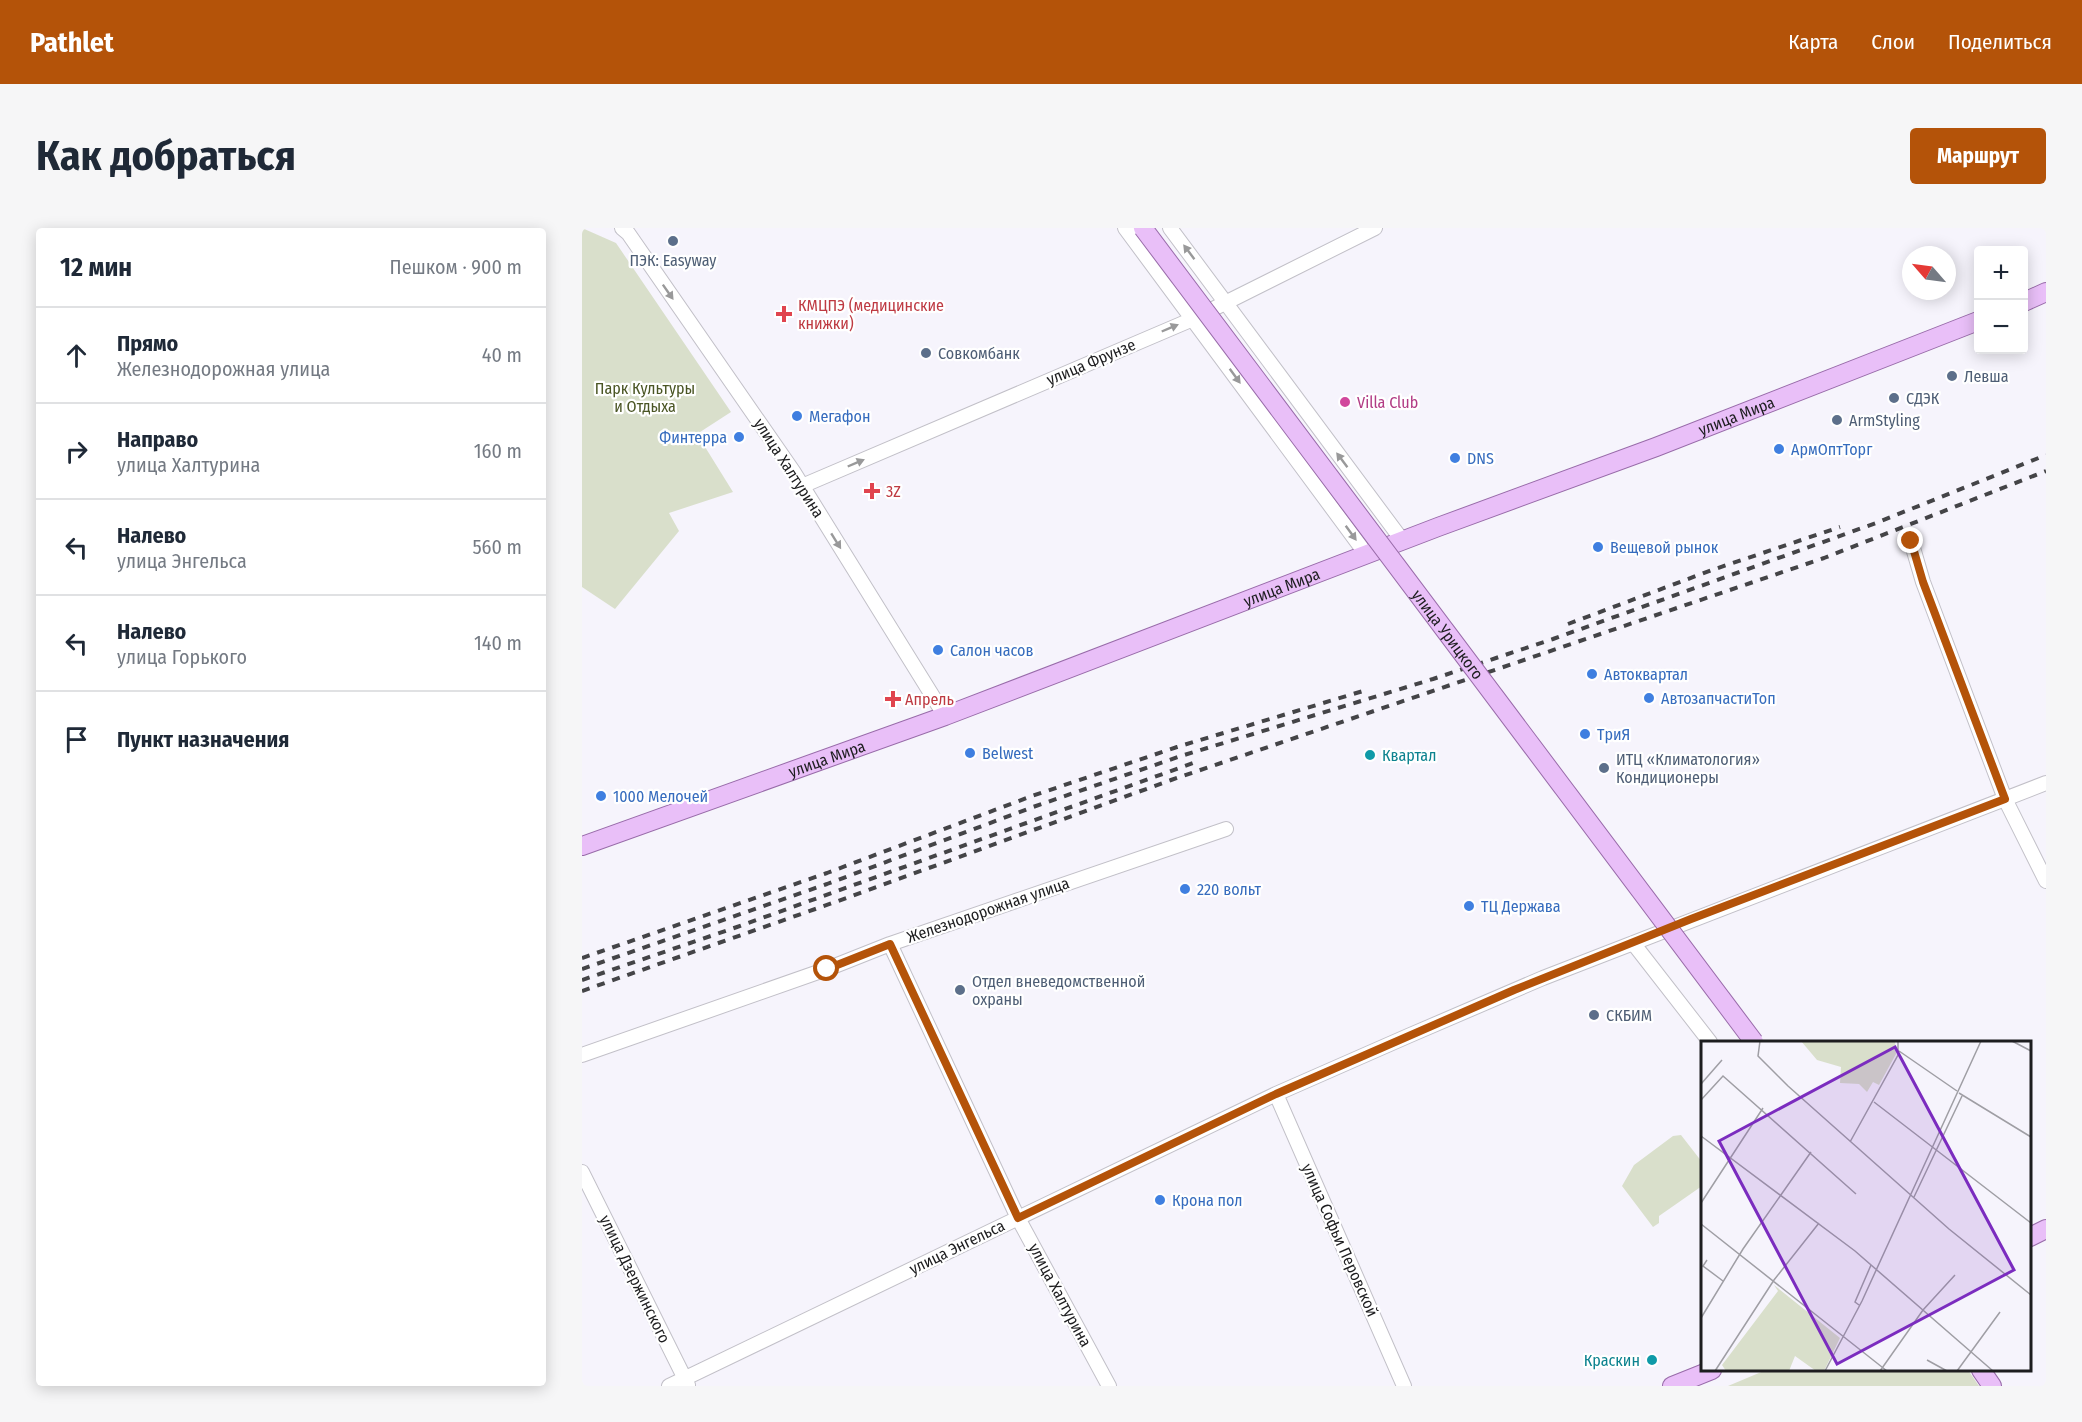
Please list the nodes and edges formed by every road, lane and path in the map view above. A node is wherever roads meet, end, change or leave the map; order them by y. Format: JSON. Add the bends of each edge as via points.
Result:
{"nodes":[{"id":1,"x":622,"y":228,"type":"edge"},
{"id":2,"x":1125,"y":228,"type":"edge"},
{"id":3,"x":1143,"y":228,"type":"edge"},
{"id":4,"x":1170,"y":228,"type":"edge"},
{"id":5,"x":1375,"y":228,"type":"edge"},
{"id":6,"x":2046,"y":291,"type":"edge"},
{"id":7,"x":2028,"y":300,"type":"edge"},
{"id":8,"x":1226,"y":302,"type":"junction"},
{"id":9,"x":1192,"y":319,"type":"junction"},
{"id":10,"x":1974,"y":323,"type":"edge"},
{"id":11,"x":802,"y":486,"type":"junction"},
{"id":12,"x":1402,"y":540,"type":"junction"},
{"id":13,"x":1911,"y":541,"type":"dead end"},
{"id":14,"x":1366,"y":554,"type":"junction"},
{"id":15,"x":945,"y":716,"type":"junction"},
{"id":16,"x":2046,"y":783,"type":"edge"},
{"id":17,"x":2005,"y":799,"type":"junction"},
{"id":18,"x":1226,"y":829,"type":"dead end"},
{"id":19,"x":582,"y":846,"type":"edge"},
{"id":20,"x":2046,"y":881,"type":"edge"},
{"id":21,"x":1633,"y":943,"type":"junction"},
{"id":22,"x":890,"y":944,"type":"junction"},
{"id":23,"x":1709,"y":1041,"type":"edge"},
{"id":24,"x":1753,"y":1041,"type":"edge"},
{"id":25,"x":582,"y":1054,"type":"edge"},
{"id":26,"x":1276,"y":1094,"type":"junction"},
{"id":27,"x":582,"y":1172,"type":"edge"},
{"id":28,"x":1018,"y":1218,"type":"junction"},
{"id":29,"x":2046,"y":1229,"type":"edge"},
{"id":30,"x":2031,"y":1236,"type":"edge"},
{"id":31,"x":1710,"y":1371,"type":"edge"},
{"id":32,"x":1982,"y":1371,"type":"edge"},
{"id":33,"x":687,"y":1382,"type":"edge"},
{"id":34,"x":669,"y":1386,"type":"edge"},
{"id":35,"x":1109,"y":1386,"type":"edge"},
{"id":36,"x":1404,"y":1386,"type":"edge"},
{"id":37,"x":1672,"y":1386,"type":"edge"},
{"id":38,"x":1992,"y":1386,"type":"edge"}],
"edges":[{"from":1,"to":11,"type":"street","name":"улица Халтурина","one_way":true},
{"from":2,"to":9,"type":"street"},
{"from":3,"to":24,"type":"main road","name":"улица Урицкого","bridge":true},
{"from":8,"to":4,"type":"street","one_way":true},
{"from":5,"to":8,"type":"street","name":"улица Фрунзе"},
{"from":6,"to":7,"type":"main road"},
{"from":8,"to":9,"type":"street","name":"улица Фрунзе"},
{"from":12,"to":8,"type":"street","one_way":true},
{"from":11,"to":9,"type":"street","name":"улица Фрунзе","one_way":true},
{"from":9,"to":14,"type":"street","one_way":true},
{"from":10,"to":12,"type":"main road","name":"улица Мира","via":[[1656,447]]},
{"from":11,"to":15,"type":"street","name":"улица Халтурина","one_way":true},
{"from":12,"to":14,"type":"main road","name":"улица Мира"},
{"from":13,"to":17,"type":"street"},
{"from":14,"to":15,"type":"main road","name":"улица Мира"},
{"from":15,"to":19,"type":"main road","name":"улица Мира"},
{"from":16,"to":17,"type":"street","name":"улица Энгельса"},
{"from":17,"to":20,"type":"street"},
{"from":17,"to":21,"type":"street","name":"улица Энгельса"},
{"from":18,"to":22,"type":"street","name":"Железнодорожная улица"},
{"from":21,"to":23,"type":"street"},
{"from":21,"to":26,"type":"street","name":"улица Энгельса","via":[[1514,990]]},
{"from":22,"to":25,"type":"street","name":"Железнодорожная улица"},
{"from":22,"to":28,"type":"street","name":"улица Халтурина"},
{"from":26,"to":28,"type":"street","name":"улица Энгельса"},
{"from":26,"to":36,"type":"street","name":"улица Софьи Перовской"},
{"from":27,"to":33,"type":"street","name":"улица Дзержинского"},
{"from":28,"to":33,"type":"street","name":"улица Энгельса"},
{"from":28,"to":35,"type":"street","name":"улица Халтурина"},
{"from":29,"to":30,"type":"main road"},
{"from":31,"to":37,"type":"main road"},
{"from":32,"to":38,"type":"main road"},
{"from":33,"to":34,"type":"street","name":"улица Энгельса"}]}
